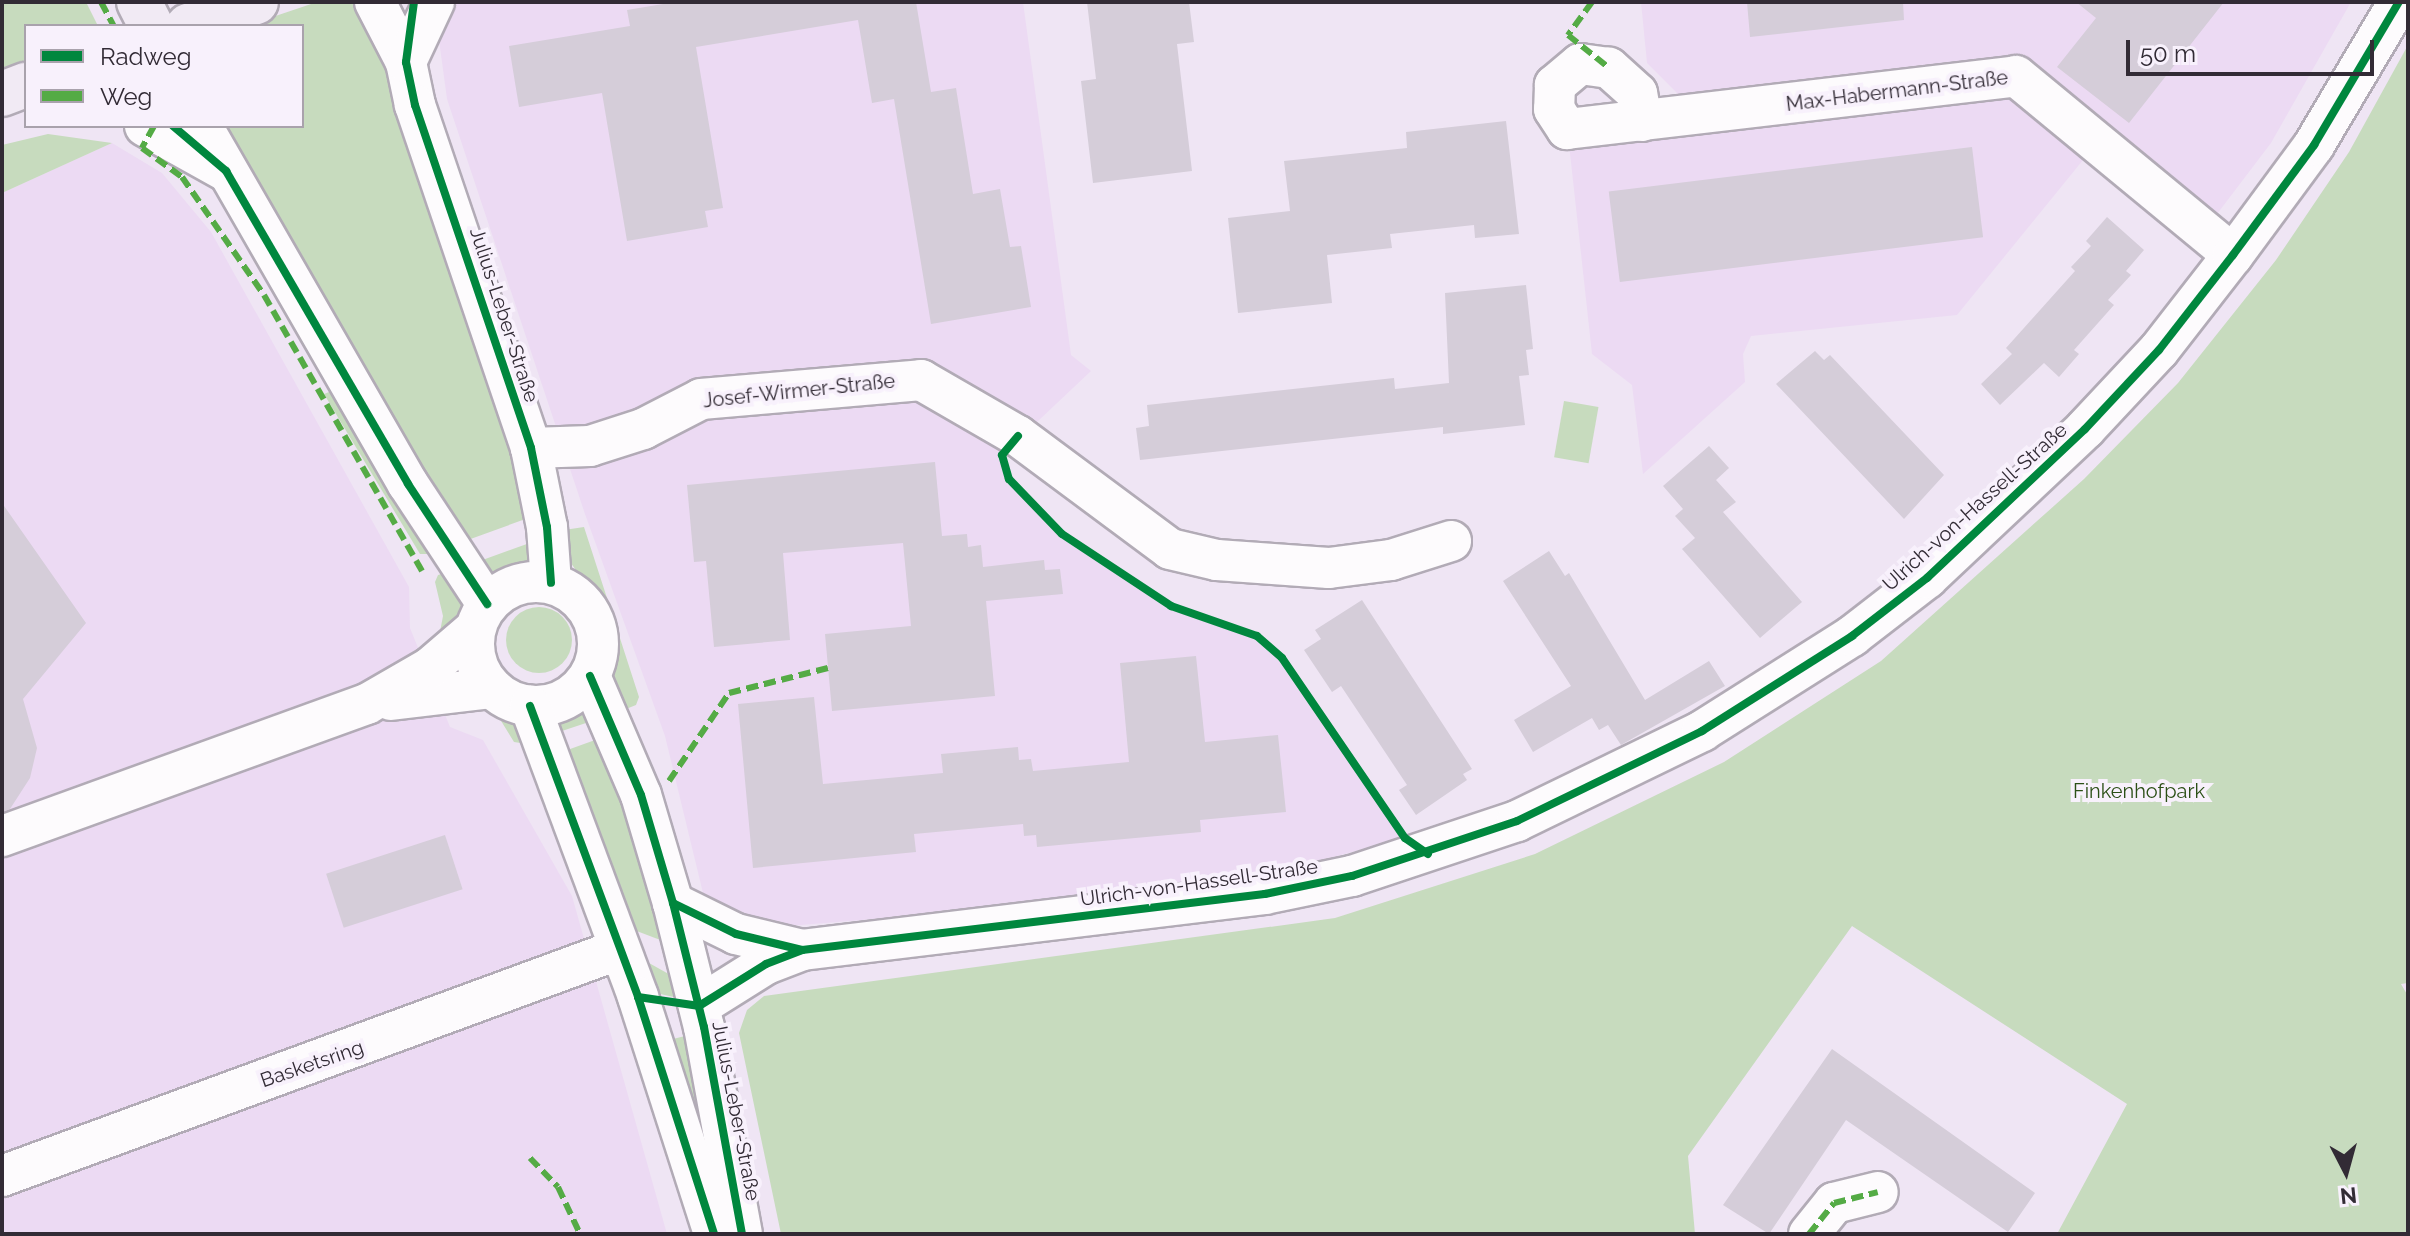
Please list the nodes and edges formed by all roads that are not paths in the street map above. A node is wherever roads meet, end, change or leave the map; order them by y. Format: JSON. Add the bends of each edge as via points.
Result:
{"nodes":[{"id":1,"x":139,"y":2,"type":"edge"},
{"id":2,"x":256,"y":2,"type":"edge"},
{"id":3,"x":375,"y":2,"type":"edge"},
{"id":4,"x":434,"y":2,"type":"edge"},
{"id":5,"x":2399,"y":2,"type":"edge"},
{"id":6,"x":150,"y":24,"type":"edge"},
{"id":7,"x":194,"y":24,"type":"edge"},
{"id":8,"x":406,"y":62,"type":"junction"},
{"id":9,"x":24,"y":86,"type":"edge"},
{"id":10,"x":2,"y":94,"type":"edge"},
{"id":11,"x":2,"y":106,"type":"edge"},
{"id":12,"x":24,"y":106,"type":"edge"},
{"id":13,"x":1642,"y":121,"type":"dead end"},
{"id":14,"x":149,"y":128,"type":"edge"},
{"id":15,"x":203,"y":128,"type":"edge"},
{"id":16,"x":226,"y":171,"type":"junction"},
{"id":17,"x":2233,"y":255,"type":"junction"},
{"id":18,"x":531,"y":448,"type":"junction"},
{"id":19,"x":1451,"y":541,"type":"dead end"},
{"id":20,"x":551,"y":583,"type":"junction"},
{"id":21,"x":481,"y":617,"type":"junction"},
{"id":22,"x":590,"y":676,"type":"junction"},
{"id":23,"x":492,"y":688,"type":"junction"},
{"id":24,"x":367,"y":704,"type":"junction"},
{"id":25,"x":530,"y":706,"type":"junction"},
{"id":26,"x":2,"y":836,"type":"edge"},
{"id":27,"x":673,"y":903,"type":"junction"},
{"id":28,"x":620,"y":949,"type":"junction"},
{"id":29,"x":802,"y":950,"type":"junction"},
{"id":30,"x":696,"y":993,"type":"junction"},
{"id":31,"x":2,"y":1176,"type":"edge"},
{"id":32,"x":1878,"y":1192,"type":"dead end"},
{"id":33,"x":714,"y":1234,"type":"edge"},
{"id":34,"x":742,"y":1234,"type":"edge"},
{"id":35,"x":1809,"y":1234,"type":"edge"}],
"edges":[{"from":1,"to":6,"type":"main road"},
{"from":2,"to":7,"type":"main road"},
{"from":3,"to":8,"type":"street","name":"Julius-Leber-Straße"},
{"from":4,"to":8,"type":"street"},
{"from":5,"to":17,"type":"street","name":"Ulrich-von-Hassell-Straße","via":[[2314,145]]},
{"from":8,"to":18,"type":"street","name":"Julius-Leber-Straße","via":[[415,105]]},
{"from":9,"to":10,"type":"main road"},
{"from":11,"to":12,"type":"street"},
{"from":13,"to":17,"type":"street","name":"Max-Habermann-Straße","via":[[2016,76]]},
{"from":14,"to":16,"type":"street"},
{"from":15,"to":16,"type":"street"},
{"from":16,"to":21,"type":"street"},
{"from":17,"to":29,"type":"street","name":"Ulrich-von-Hassell-Straße","via":[[2159,350],[2085,429],[1927,578],[1852,636],[1702,731],[1556,804],[1428,854],[1265,894]]},
{"from":18,"to":19,"type":"street","name":"Josef-Wirmer-Straße","via":[[590,446],[643,429],[701,399],[921,380],[1018,436],[1170,549],[1217,560],[1329,568],[1391,560]]},
{"from":18,"to":20,"type":"street","name":"Julius-Leber-Straße","via":[[547,527]]},
{"from":20,"to":21,"type":"street","via":[[516,585]]},
{"from":20,"to":22,"type":"street","via":[[569,590],[594,620],[598,649]]},
{"from":21,"to":23,"type":"street","via":[[477,660]]},
{"from":21,"to":24,"type":"street","via":[[431,667]]},
{"from":22,"to":25,"type":"street","via":[[564,699]]},
{"from":22,"to":27,"type":"street","name":"Julius-Leber-Straße","via":[[641,795]]},
{"from":23,"to":24,"type":"street"},
{"from":23,"to":25,"type":"street"},
{"from":24,"to":26,"type":"street"},
{"from":25,"to":28,"type":"street"},
{"from":27,"to":29,"type":"street","name":"Ulrich-von-Hassell-Straße","via":[[736,934]]},
{"from":27,"to":30,"type":"street","name":"Julius-Leber-Straße"},
{"from":28,"to":30,"type":"street","via":[[659,959]]},
{"from":28,"to":31,"type":"street","name":"Basketsring"},
{"from":28,"to":33,"type":"street"},
{"from":29,"to":30,"type":"street","name":"Ulrich-von-Hassell-Straße"},
{"from":30,"to":34,"type":"street","name":"Julius-Leber-Straße"},
{"from":32,"to":35,"type":"street","via":[[1834,1203]]}]}
